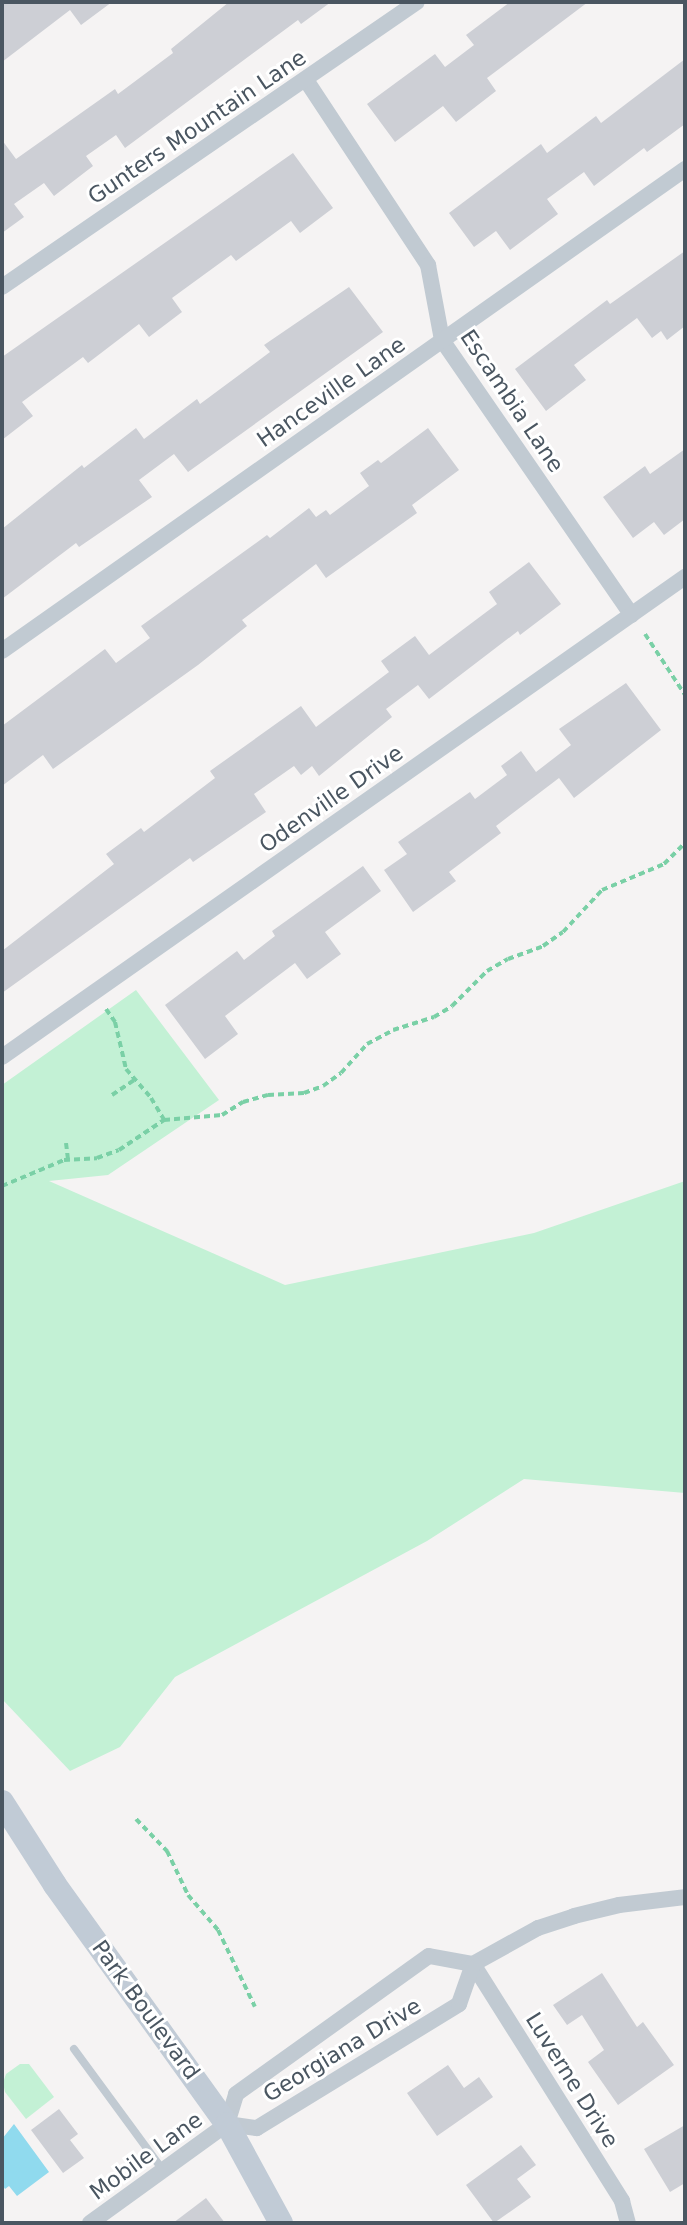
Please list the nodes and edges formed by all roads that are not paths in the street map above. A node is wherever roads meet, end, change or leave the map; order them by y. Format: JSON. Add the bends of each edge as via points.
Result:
{"nodes":[{"id":1,"x":417,"y":2,"type":"edge"},
{"id":2,"x":306,"y":80,"type":"junction"},
{"id":3,"x":685,"y":169,"type":"edge"},
{"id":4,"x":2,"y":287,"type":"edge"},
{"id":5,"x":442,"y":340,"type":"junction"},
{"id":6,"x":685,"y":577,"type":"edge"},
{"id":7,"x":632,"y":615,"type":"junction"},
{"id":8,"x":2,"y":651,"type":"edge"},
{"id":9,"x":2,"y":1057,"type":"edge"},
{"id":10,"x":5,"y":1806,"type":"edge"},
{"id":11,"x":685,"y":1897,"type":"edge"},
{"id":12,"x":473,"y":1964,"type":"junction"},
{"id":13,"x":74,"y":2049,"type":"dead end"},
{"id":14,"x":227,"y":2124,"type":"junction"},
{"id":15,"x":162,"y":2169,"type":"junction"},
{"id":16,"x":90,"y":2223,"type":"edge"},
{"id":17,"x":281,"y":2223,"type":"edge"},
{"id":18,"x":628,"y":2223,"type":"edge"}],
"edges":[{"from":1,"to":2,"type":"street","name":"Gunters Mountain Lane"},
{"from":2,"to":4,"type":"street","name":"Gunters Mountain Lane"},
{"from":2,"to":5,"type":"street","name":"Escambia Lane","via":[[428,265]]},
{"from":3,"to":5,"type":"street","name":"Hanceville Lane"},
{"from":5,"to":7,"type":"street","name":"Escambia Lane"},
{"from":5,"to":8,"type":"street","name":"Hanceville Lane"},
{"from":6,"to":7,"type":"street","name":"Odenville Drive"},
{"from":7,"to":9,"type":"street","name":"Odenville Drive"},
{"from":10,"to":14,"type":"main road","name":"Park Boulevard","via":[[55,1885]]},
{"from":11,"to":12,"type":"street","via":[[574,1916],[538,1928]]},
{"from":12,"to":14,"type":"street","name":"Georgiana Drive","via":[[459,2004],[257,2128]]},
{"from":12,"to":14,"type":"street","name":"Georgiana Drive","via":[[429,1956],[236,2094]]},
{"from":12,"to":18,"type":"street","name":"Luverne Drive","via":[[622,2201]]},
{"from":13,"to":15,"type":"lane"},
{"from":14,"to":15,"type":"street","name":"Mobile Lane"},
{"from":14,"to":17,"type":"main road","name":"Park Boulevard"},
{"from":15,"to":16,"type":"street","name":"Mobile Lane"}]}
